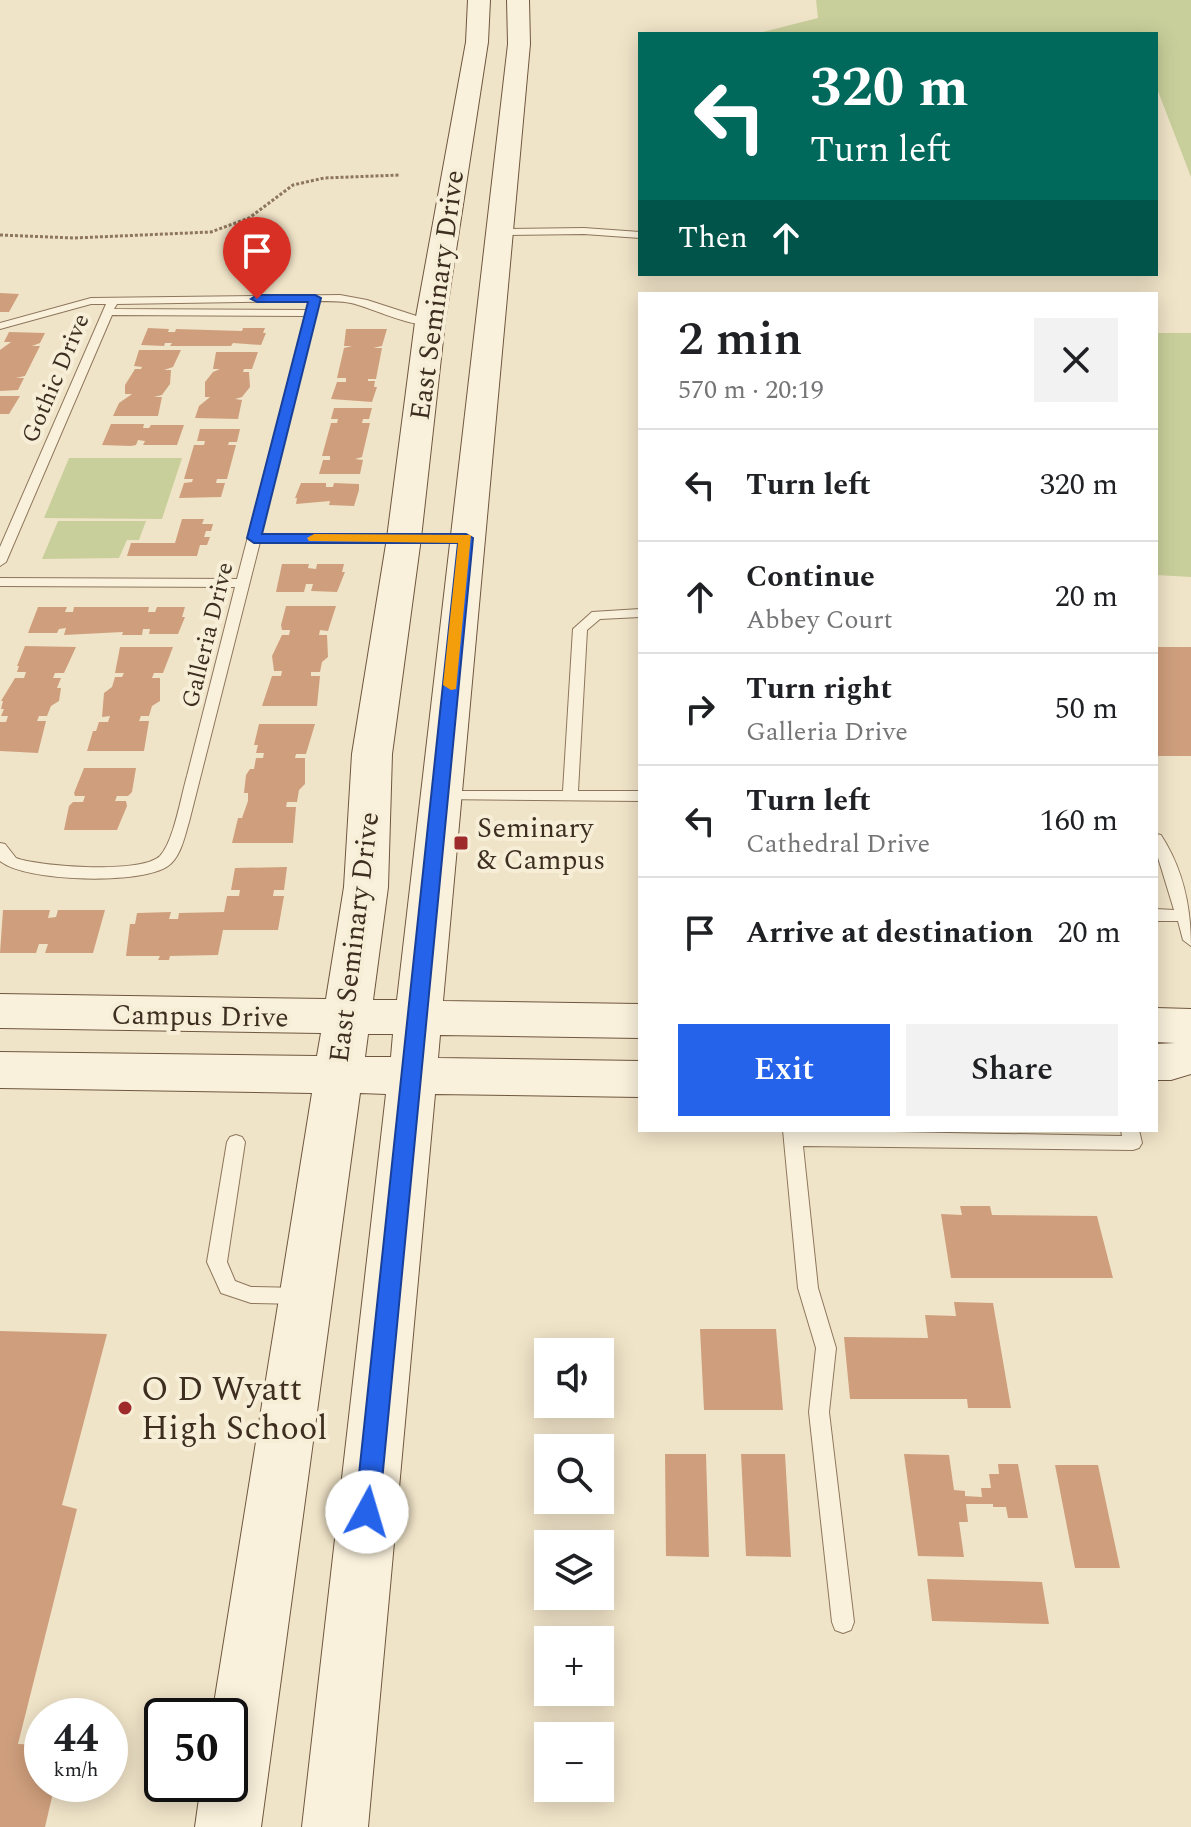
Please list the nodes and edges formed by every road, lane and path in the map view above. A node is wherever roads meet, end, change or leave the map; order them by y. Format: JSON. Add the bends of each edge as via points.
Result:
{"nodes":[{"id":1,"x":479,"y":0,"type":"edge"},
{"id":2,"x":518,"y":0,"type":"edge"},
{"id":3,"x":400,"y":175,"type":"dead end"},
{"id":4,"x":498,"y":232,"type":"junction"},
{"id":5,"x":0,"y":235,"type":"edge"},
{"id":6,"x":638,"y":235,"type":"edge"},
{"id":7,"x":315,"y":298,"type":"junction"},
{"id":8,"x":110,"y":306,"type":"junction"},
{"id":9,"x":311,"y":313,"type":"junction"},
{"id":10,"x":430,"y":322,"type":"junction"},
{"id":11,"x":0,"y":326,"type":"edge"},
{"id":12,"x":254,"y":538,"type":"junction"},
{"id":13,"x":404,"y":538,"type":"junction"},
{"id":14,"x":466,"y":538,"type":"junction"},
{"id":15,"x":0,"y":562,"type":"edge"},
{"id":16,"x":0,"y":582,"type":"edge"},
{"id":17,"x":242,"y":583,"type":"junction"},
{"id":18,"x":638,"y":613,"type":"edge"},
{"id":19,"x":439,"y":796,"type":"junction"},
{"id":20,"x":570,"y":796,"type":"junction"},
{"id":21,"x":638,"y":796,"type":"edge"},
{"id":22,"x":1158,"y":842,"type":"edge"},
{"id":23,"x":0,"y":848,"type":"edge"},
{"id":24,"x":1158,"y":915,"type":"edge"},
{"id":25,"x":1184,"y":916,"type":"junction"},
{"id":26,"x":1191,"y":940,"type":"edge"},
{"id":27,"x":0,"y":1011,"type":"edge"},
{"id":28,"x":345,"y":1018,"type":"junction"},
{"id":29,"x":417,"y":1019,"type":"junction"},
{"id":30,"x":638,"y":1021,"type":"edge"},
{"id":31,"x":1158,"y":1025,"type":"edge"},
{"id":32,"x":1191,"y":1026,"type":"edge"},
{"id":33,"x":1191,"y":1056,"type":"edge"},
{"id":34,"x":1158,"y":1062,"type":"edge"},
{"id":35,"x":0,"y":1070,"type":"edge"},
{"id":36,"x":337,"y":1075,"type":"junction"},
{"id":37,"x":411,"y":1076,"type":"junction"},
{"id":38,"x":638,"y":1079,"type":"edge"},
{"id":39,"x":1158,"y":1087,"type":"edge"},
{"id":40,"x":1191,"y":1088,"type":"edge"},
{"id":41,"x":1130,"y":1132,"type":"edge"},
{"id":42,"x":792,"y":1134,"type":"edge"},
{"id":43,"x":236,"y":1142,"type":"dead end"},
{"id":44,"x":305,"y":1296,"type":"junction"},
{"id":45,"x":843,"y":1622,"type":"dead end"},
{"id":46,"x":228,"y":1827,"type":"edge"},
{"id":47,"x":335,"y":1827,"type":"edge"}],
"edges":[{"from":1,"to":10,"type":"main road","name":"East Seminary Drive","via":[[477,42]]},
{"from":2,"to":4,"type":"main road","name":"East Seminary Drive","via":[[519,44]]},
{"from":3,"to":5,"type":"path","via":[[324,178],[293,185],[249,218],[211,232]]},
{"from":4,"to":6,"type":"lane"},
{"from":4,"to":14,"type":"main road","name":"East Seminary Drive"},
{"from":7,"to":8,"type":"lane"},
{"from":7,"to":9,"type":"lane","name":"Galleria Drive"},
{"from":7,"to":10,"type":"lane","via":[[362,300],[408,320]]},
{"from":8,"to":9,"type":"lane"},
{"from":8,"to":11,"type":"lane","via":[[75,303]]},
{"from":8,"to":15,"type":"lane","name":"Gothic Drive"},
{"from":9,"to":12,"type":"lane","name":"Galleria Drive"},
{"from":10,"to":13,"type":"main road","name":"East Seminary Drive"},
{"from":12,"to":13,"type":"lane"},
{"from":12,"to":17,"type":"lane","name":"Galleria Drive"},
{"from":13,"to":14,"type":"main road"},
{"from":13,"to":28,"type":"main road","name":"East Seminary Drive","via":[[372,754],[366,887]]},
{"from":14,"to":19,"type":"main road","name":"East Seminary Drive"},
{"from":16,"to":17,"type":"lane"},
{"from":17,"to":23,"type":"lane","name":"Galleria Drive","via":[[189,796],[162,863],[145,870],[96,873],[20,866],[8,861]]},
{"from":18,"to":20,"type":"lane","via":[[597,615],[580,629]]},
{"from":19,"to":20,"type":"lane"},
{"from":19,"to":29,"type":"main road","name":"East Seminary Drive"},
{"from":20,"to":21,"type":"lane"},
{"from":22,"to":25,"type":"lane"},
{"from":24,"to":25,"type":"lane"},
{"from":25,"to":26,"type":"lane"},
{"from":27,"to":28,"type":"main road","name":"Campus Drive"},
{"from":28,"to":29,"type":"main road","name":"Campus Drive"},
{"from":28,"to":36,"type":"main road","name":"East Seminary Drive"},
{"from":29,"to":30,"type":"main road","name":"Campus Drive"},
{"from":29,"to":37,"type":"main road","name":"East Seminary Drive"},
{"from":31,"to":32,"type":"main road"},
{"from":33,"to":34,"type":"main road"},
{"from":35,"to":36,"type":"main road","name":"Campus Drive"},
{"from":36,"to":37,"type":"main road","name":"Campus Drive"},
{"from":36,"to":44,"type":"main road","name":"East Seminary Drive"},
{"from":37,"to":38,"type":"main road","name":"Campus Drive"},
{"from":37,"to":47,"type":"main road","name":"East Seminary Drive"},
{"from":39,"to":40,"type":"main road"},
{"from":41,"to":42,"type":"lane","via":[[1133,1143]]},
{"from":42,"to":45,"type":"lane","via":[[808,1288],[826,1348],[819,1412]]},
{"from":43,"to":44,"type":"lane","via":[[217,1262],[228,1287],[251,1295]]},
{"from":44,"to":46,"type":"main road","name":"East Seminary Drive"}]}
